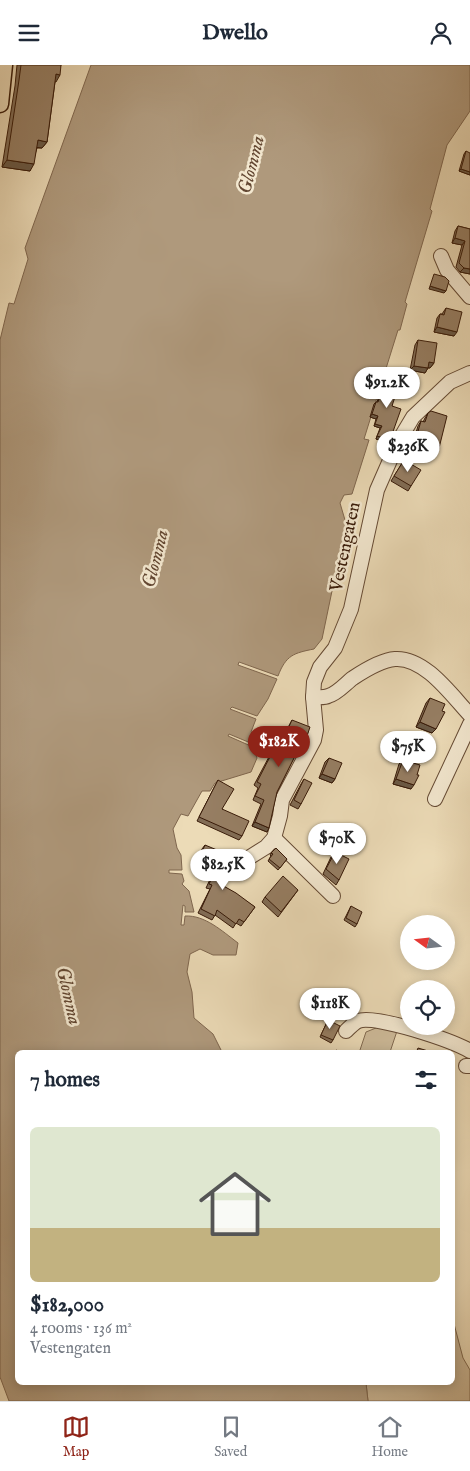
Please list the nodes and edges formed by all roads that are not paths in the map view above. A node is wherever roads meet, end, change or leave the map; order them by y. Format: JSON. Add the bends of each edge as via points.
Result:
{"nodes":[{"id":1,"x":4,"y":65,"type":"edge"},
{"id":2,"x":0,"y":104,"type":"edge"},
{"id":3,"x":441,"y":256,"type":"dead end"},
{"id":4,"x":470,"y":297,"type":"edge"},
{"id":5,"x":470,"y":373,"type":"edge"},
{"id":6,"x":313,"y":697,"type":"junction"},
{"id":7,"x":470,"y":715,"type":"edge"},
{"id":8,"x":470,"y":724,"type":"edge"},
{"id":9,"x":435,"y":799,"type":"dead end"},
{"id":10,"x":274,"y":838,"type":"junction"},
{"id":11,"x":239,"y":865,"type":"dead end"},
{"id":12,"x":332,"y":896,"type":"dead end"},
{"id":13,"x":346,"y":1031,"type":"dead end"},
{"id":14,"x":470,"y":1051,"type":"edge"}],
"edges":[{"from":1,"to":2,"type":"main road"},
{"from":3,"to":4,"type":"street","via":[[447,270]]},
{"from":5,"to":6,"type":"street","name":"Vestengaten","via":[[450,382],[430,399],[413,417],[398,442],[377,489],[351,609],[335,648],[320,667]]},
{"from":6,"to":7,"type":"street","via":[[329,696],[355,677],[396,659],[424,668]]},
{"from":6,"to":10,"type":"street","name":"Vestengaten","via":[[314,740],[282,800]]},
{"from":8,"to":9,"type":"street"},
{"from":10,"to":11,"type":"street"},
{"from":10,"to":12,"type":"street"},
{"from":13,"to":14,"type":"street","via":[[359,1021],[376,1020],[435,1036]]}]}
